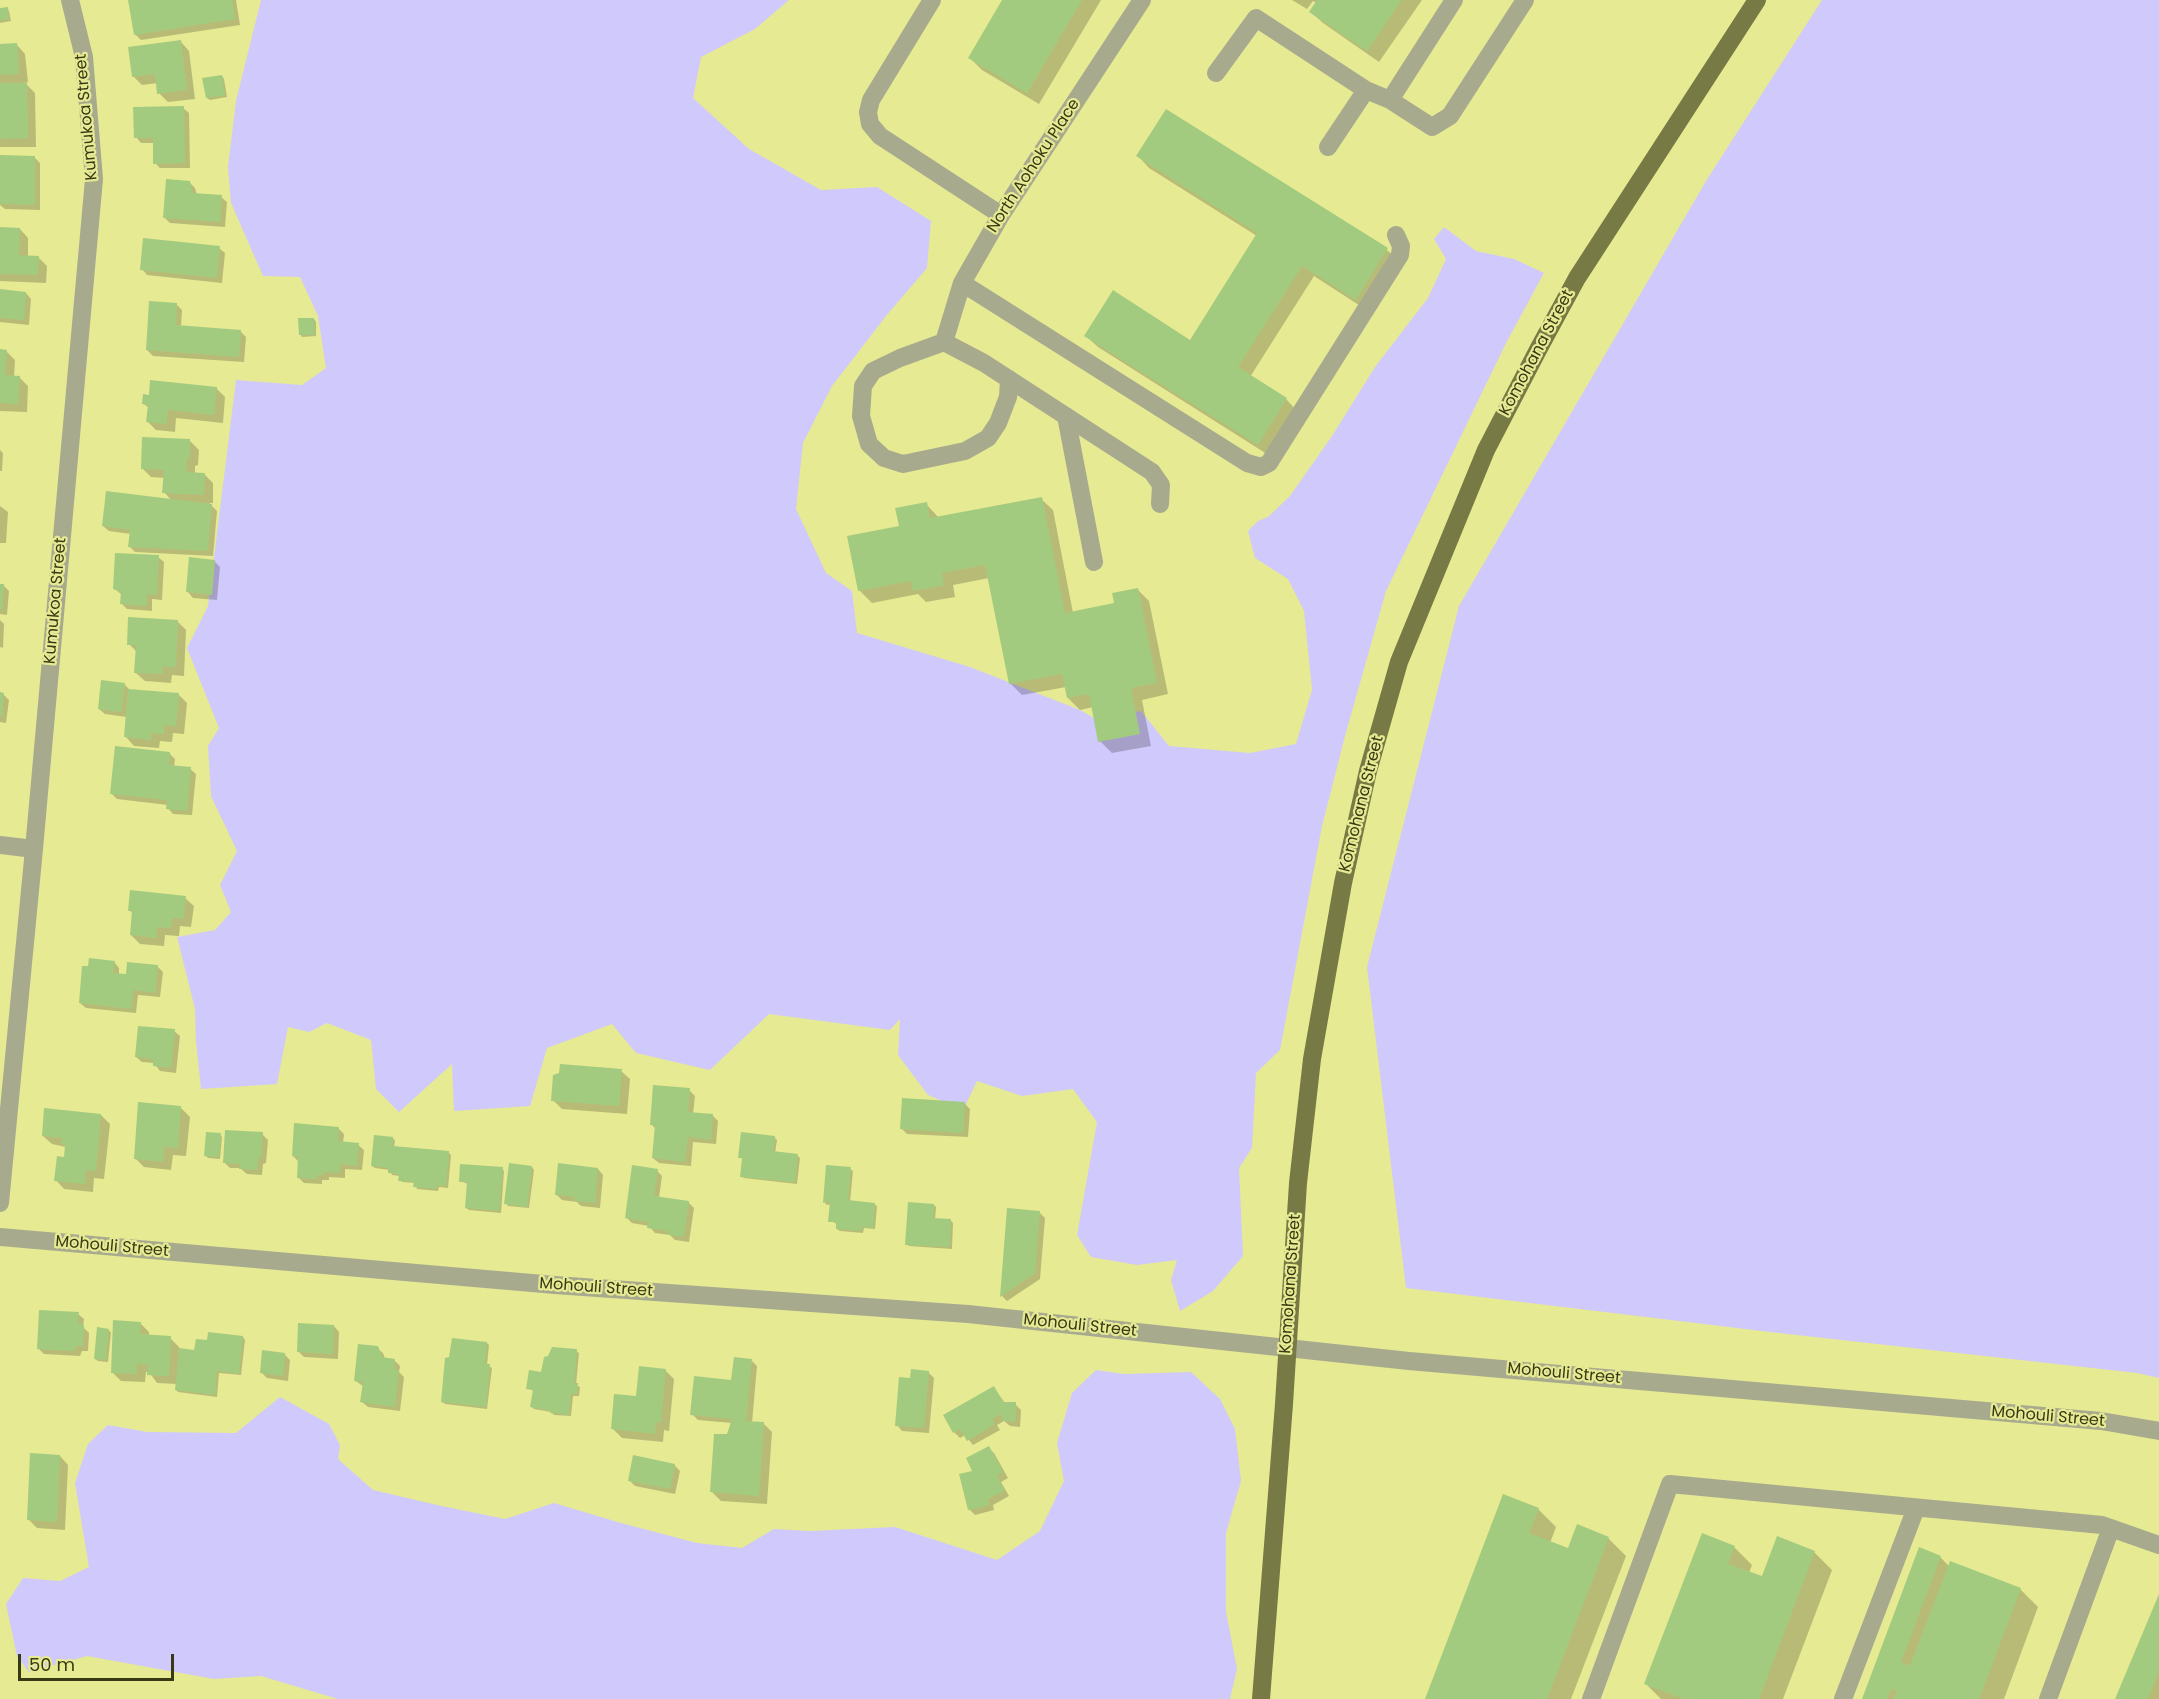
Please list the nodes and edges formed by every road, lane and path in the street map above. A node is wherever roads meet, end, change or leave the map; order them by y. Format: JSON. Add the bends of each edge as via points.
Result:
{"nodes":[{"id":1,"x":70,"y":0,"type":"edge"},
{"id":2,"x":932,"y":0,"type":"edge"},
{"id":3,"x":1142,"y":0,"type":"edge"},
{"id":4,"x":1454,"y":0,"type":"edge"},
{"id":5,"x":1525,"y":0,"type":"edge"},
{"id":6,"x":1757,"y":0,"type":"edge"},
{"id":7,"x":1216,"y":73,"type":"dead end"},
{"id":8,"x":1365,"y":90,"type":"junction"},
{"id":9,"x":1390,"y":100,"type":"junction"},
{"id":10,"x":1328,"y":147,"type":"dead end"},
{"id":11,"x":1001,"y":215,"type":"junction"},
{"id":12,"x":1396,"y":235,"type":"dead end"},
{"id":13,"x":962,"y":283,"type":"junction"},
{"id":14,"x":944,"y":342,"type":"junction"},
{"id":15,"x":1009,"y":379,"type":"junction"},
{"id":16,"x":1066,"y":416,"type":"junction"},
{"id":17,"x":1160,"y":504,"type":"dead end"},
{"id":18,"x":1094,"y":562,"type":"dead end"},
{"id":19,"x":0,"y":845,"type":"edge"},
{"id":20,"x":34,"y":849,"type":"junction"},
{"id":21,"x":0,"y":1203,"type":"edge"},
{"id":22,"x":0,"y":1237,"type":"edge"},
{"id":23,"x":1286,"y":1348,"type":"junction"},
{"id":24,"x":2159,"y":1431,"type":"edge"},
{"id":25,"x":1916,"y":1508,"type":"junction"},
{"id":26,"x":2111,"y":1528,"type":"junction"},
{"id":27,"x":2159,"y":1545,"type":"edge"},
{"id":28,"x":2055,"y":1697,"type":"edge"},
{"id":29,"x":1261,"y":1699,"type":"edge"},
{"id":30,"x":1591,"y":1699,"type":"edge"},
{"id":31,"x":1843,"y":1699,"type":"edge"}],
"edges":[{"from":1,"to":20,"type":"street","name":"Kumukoa Street","via":[[84,57],[94,179]]},
{"from":2,"to":11,"type":"street","via":[[871,100],[870,124],[880,136]]},
{"from":3,"to":11,"type":"street","name":"North Aohoku Place"},
{"from":4,"to":9,"type":"street"},
{"from":5,"to":9,"type":"street","via":[[1450,116],[1432,127]]},
{"from":6,"to":23,"type":"main road","name":"Komohana Street","via":[[1578,278],[1539,348],[1486,450],[1400,662],[1368,771],[1343,883],[1312,1059]]},
{"from":7,"to":8,"type":"street","via":[[1256,18]]},
{"from":8,"to":9,"type":"street"},
{"from":8,"to":10,"type":"street"},
{"from":11,"to":13,"type":"street","name":"North Aohoku Place"},
{"from":12,"to":13,"type":"street","via":[[1400,255],[1269,463],[1261,467],[1247,463]]},
{"from":13,"to":14,"type":"street","name":"North Aohoku Place"},
{"from":14,"to":15,"type":"street"},
{"from":14,"to":15,"type":"street","via":[[873,371],[863,386],[861,416],[869,444],[884,458],[903,464],[965,452],[988,438],[1008,397]]},
{"from":15,"to":16,"type":"street"},
{"from":16,"to":17,"type":"street","via":[[1152,472],[1161,485]]},
{"from":16,"to":18,"type":"street"},
{"from":19,"to":20,"type":"street"},
{"from":20,"to":21,"type":"street","name":"Kumukoa Street"},
{"from":22,"to":23,"type":"street","name":"Mohouli Street","via":[[555,1285],[968,1314]]},
{"from":23,"to":24,"type":"street","name":"Mohouli Street","via":[[2101,1422]]},
{"from":23,"to":29,"type":"main road","name":"Komohana Street"},
{"from":25,"to":26,"type":"street"},
{"from":25,"to":30,"type":"street","via":[[1670,1484]]},
{"from":25,"to":31,"type":"street"},
{"from":26,"to":27,"type":"street"},
{"from":26,"to":28,"type":"street"}]}
